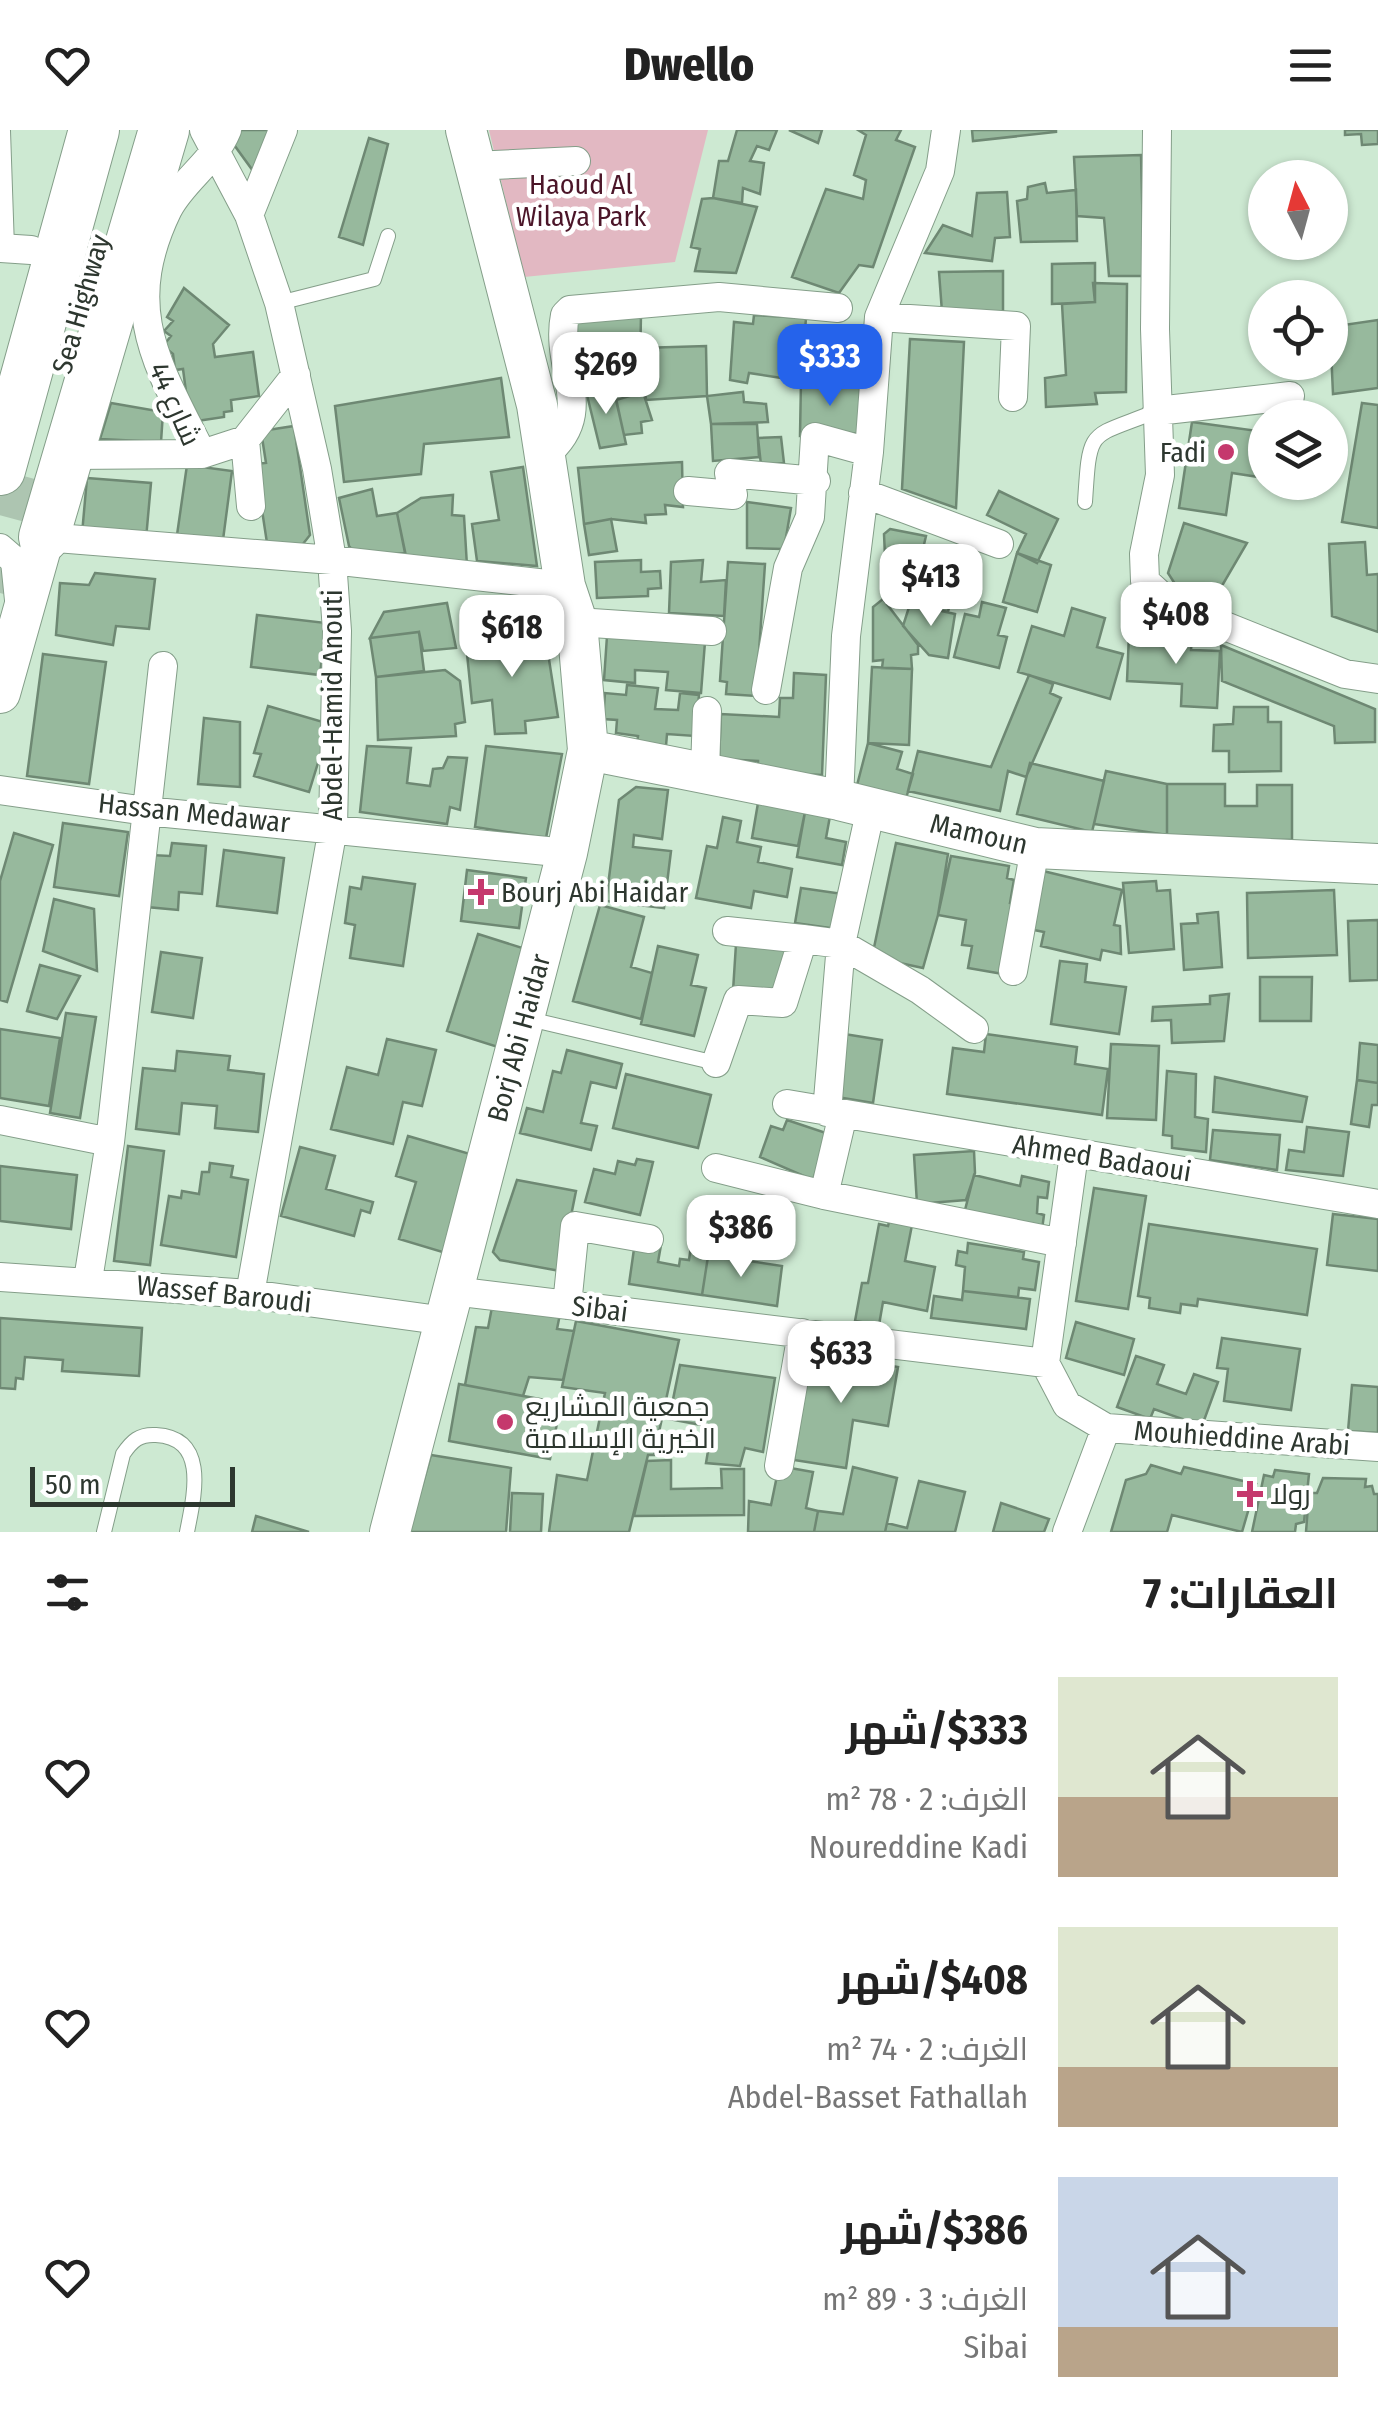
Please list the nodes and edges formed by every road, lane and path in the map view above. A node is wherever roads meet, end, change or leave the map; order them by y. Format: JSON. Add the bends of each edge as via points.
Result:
{"nodes":[{"id":1,"x":66,"y":130,"type":"edge"},
{"id":2,"x":94,"y":130,"type":"edge"},
{"id":3,"x":134,"y":130,"type":"edge"},
{"id":4,"x":164,"y":130,"type":"edge"},
{"id":5,"x":283,"y":130,"type":"edge"},
{"id":6,"x":946,"y":130,"type":"edge"},
{"id":7,"x":1157,"y":130,"type":"edge"},
{"id":8,"x":3,"y":132,"type":"edge"},
{"id":9,"x":216,"y":138,"type":"edge"},
{"id":10,"x":470,"y":148,"type":"edge"},
{"id":11,"x":576,"y":160,"type":"dead end"},
{"id":12,"x":250,"y":215,"type":"junction"},
{"id":13,"x":388,"y":236,"type":"dead end"},
{"id":14,"x":13,"y":249,"type":"edge"},
{"id":15,"x":279,"y":303,"type":"junction"},
{"id":16,"x":838,"y":308,"type":"dead end"},
{"id":17,"x":879,"y":317,"type":"junction"},
{"id":18,"x":0,"y":366,"type":"edge"},
{"id":19,"x":296,"y":375,"type":"junction"},
{"id":20,"x":1290,"y":396,"type":"dead end"},
{"id":21,"x":1013,"y":397,"type":"dead end"},
{"id":22,"x":1156,"y":410,"type":"junction"},
{"id":23,"x":245,"y":440,"type":"junction"},
{"id":24,"x":870,"y":452,"type":"junction"},
{"id":25,"x":202,"y":454,"type":"junction"},
{"id":26,"x":545,"y":455,"type":"junction"},
{"id":27,"x":33,"y":468,"type":"edge"},
{"id":28,"x":816,"y":481,"type":"junction"},
{"id":29,"x":688,"y":492,"type":"dead end"},
{"id":30,"x":863,"y":493,"type":"junction"},
{"id":31,"x":1084,"y":502,"type":"dead end"},
{"id":32,"x":251,"y":506,"type":"dead end"},
{"id":33,"x":22,"y":542,"type":"edge"},
{"id":34,"x":999,"y":544,"type":"dead end"},
{"id":35,"x":332,"y":560,"type":"junction"},
{"id":36,"x":571,"y":604,"type":"junction"},
{"id":37,"x":712,"y":632,"type":"dead end"},
{"id":38,"x":163,"y":666,"type":"dead end"},
{"id":39,"x":1378,"y":679,"type":"edge"},
{"id":40,"x":766,"y":690,"type":"dead end"},
{"id":41,"x":0,"y":693,"type":"edge"},
{"id":42,"x":707,"y":712,"type":"dead end"},
{"id":43,"x":588,"y":750,"type":"junction"},
{"id":44,"x":705,"y":771,"type":"junction"},
{"id":45,"x":0,"y":790,"type":"edge"},
{"id":46,"x":855,"y":804,"type":"junction"},
{"id":47,"x":146,"y":811,"type":"junction"},
{"id":48,"x":332,"y":828,"type":"junction"},
{"id":49,"x":1034,"y":848,"type":"junction"},
{"id":50,"x":567,"y":853,"type":"junction"},
{"id":51,"x":1378,"y":864,"type":"edge"},
{"id":52,"x":727,"y":931,"type":"dead end"},
{"id":53,"x":803,"y":939,"type":"junction"},
{"id":54,"x":841,"y":944,"type":"junction"},
{"id":55,"x":1014,"y":971,"type":"dead end"},
{"id":56,"x":524,"y":1018,"type":"junction"},
{"id":57,"x":974,"y":1028,"type":"dead end"},
{"id":58,"x":716,"y":1064,"type":"joint"},
{"id":59,"x":786,"y":1104,"type":"dead end"},
{"id":60,"x":835,"y":1113,"type":"junction"},
{"id":61,"x":0,"y":1120,"type":"edge"},
{"id":62,"x":110,"y":1142,"type":"junction"},
{"id":63,"x":1074,"y":1154,"type":"junction"},
{"id":64,"x":716,"y":1168,"type":"dead end"},
{"id":65,"x":824,"y":1195,"type":"junction"},
{"id":66,"x":1378,"y":1204,"type":"edge"},
{"id":67,"x":649,"y":1239,"type":"dead end"},
{"id":68,"x":1062,"y":1243,"type":"junction"},
{"id":69,"x":0,"y":1277,"type":"edge"},
{"id":70,"x":88,"y":1280,"type":"junction"},
{"id":71,"x":250,"y":1294,"type":"junction"},
{"id":72,"x":567,"y":1305,"type":"junction"},
{"id":73,"x":450,"y":1306,"type":"junction"},
{"id":74,"x":802,"y":1333,"type":"junction"},
{"id":75,"x":1045,"y":1363,"type":"junction"},
{"id":76,"x":1106,"y":1428,"type":"junction"},
{"id":77,"x":1378,"y":1448,"type":"edge"},
{"id":78,"x":779,"y":1466,"type":"dead end"},
{"id":79,"x":104,"y":1532,"type":"edge"},
{"id":80,"x":187,"y":1532,"type":"edge"},
{"id":81,"x":390,"y":1532,"type":"edge"},
{"id":82,"x":1067,"y":1532,"type":"edge"}],
"edges":[{"from":1,"to":14,"type":"highway"},
{"from":2,"to":27,"type":"highway","name":"Sea Highway"},
{"from":3,"to":27,"type":"highway","name":"Sea Highway"},
{"from":4,"to":27,"type":"highway"},
{"from":5,"to":12,"type":"street"},
{"from":6,"to":17,"type":"street","via":[[940,171]]},
{"from":7,"to":22,"type":"street"},
{"from":8,"to":14,"type":"lane"},
{"from":9,"to":12,"type":"street","name":"Abdel-Hamid Anouti"},
{"from":9,"to":25,"type":"street","name":"شارع 44","via":[[169,207],[143,286],[150,350]]},
{"from":10,"to":11,"type":"street"},
{"from":10,"to":26,"type":"street","name":"Borj Abi Haidar"},
{"from":12,"to":15,"type":"street","name":"Abdel-Hamid Anouti"},
{"from":13,"to":15,"type":"lane","via":[[374,279]]},
{"from":14,"to":18,"type":"highway"},
{"from":15,"to":19,"type":"street","name":"Abdel-Hamid Anouti"},
{"from":16,"to":26,"type":"street","via":[[718,297],[570,310],[563,334],[572,422]]},
{"from":17,"to":21,"type":"street","via":[[1016,326]]},
{"from":17,"to":24,"type":"street"},
{"from":19,"to":23,"type":"street"},
{"from":19,"to":35,"type":"street","name":"Abdel-Hamid Anouti"},
{"from":20,"to":22,"type":"street"},
{"from":22,"to":31,"type":"lane","via":[[1094,436]]},
{"from":22,"to":39,"type":"street","via":[[1160,475],[1145,581],[1190,612],[1345,674]]},
{"from":23,"to":25,"type":"street"},
{"from":23,"to":32,"type":"street"},
{"from":24,"to":28,"type":"street","via":[[815,437]]},
{"from":24,"to":30,"type":"street"},
{"from":25,"to":27,"type":"street","name":"شارع 44"},
{"from":26,"to":36,"type":"street","name":"Borj Abi Haidar"},
{"from":27,"to":33,"type":"highway"},
{"from":28,"to":29,"type":"street","via":[[728,473],[733,495]]},
{"from":28,"to":40,"type":"street","via":[[810,517],[788,568]]},
{"from":30,"to":34,"type":"street"},
{"from":30,"to":46,"type":"street","via":[[846,636]]},
{"from":33,"to":35,"type":"street"},
{"from":33,"to":41,"type":"street","via":[[20,621]]},
{"from":35,"to":36,"type":"street"},
{"from":35,"to":48,"type":"street","name":"Abdel-Hamid Anouti"},
{"from":36,"to":37,"type":"street"},
{"from":36,"to":43,"type":"street","name":"Borj Abi Haidar"},
{"from":38,"to":47,"type":"street"},
{"from":42,"to":44,"type":"street"},
{"from":43,"to":44,"type":"street","name":"Mamoun"},
{"from":43,"to":50,"type":"street","name":"Borj Abi Haidar"},
{"from":44,"to":46,"type":"street","name":"Mamoun"},
{"from":45,"to":47,"type":"street","name":"Hassan Medawar"},
{"from":46,"to":49,"type":"street","name":"Mamoun"},
{"from":46,"to":54,"type":"street"},
{"from":47,"to":48,"type":"street","name":"Hassan Medawar"},
{"from":47,"to":62,"type":"street"},
{"from":48,"to":50,"type":"street","name":"Hassan Medawar"},
{"from":48,"to":71,"type":"street","name":"Abdel-Hamid Anouti"},
{"from":49,"to":51,"type":"street","name":"Mamoun"},
{"from":49,"to":55,"type":"street"},
{"from":50,"to":56,"type":"street","name":"Borj Abi Haidar"},
{"from":52,"to":53,"type":"street"},
{"from":53,"to":54,"type":"street"},
{"from":53,"to":58,"type":"street","via":[[783,1003],[738,1000]]},
{"from":54,"to":57,"type":"street"},
{"from":54,"to":60,"type":"street"},
{"from":56,"to":58,"type":"lane"},
{"from":56,"to":73,"type":"street","name":"Borj Abi Haidar"},
{"from":59,"to":60,"type":"street","name":"Ahmed Badaoui"},
{"from":60,"to":63,"type":"street","name":"Ahmed Badaoui"},
{"from":60,"to":65,"type":"street"},
{"from":61,"to":62,"type":"street"},
{"from":62,"to":70,"type":"street"},
{"from":63,"to":66,"type":"street","name":"Ahmed Badaoui"},
{"from":63,"to":68,"type":"street"},
{"from":64,"to":65,"type":"street"},
{"from":65,"to":68,"type":"street"},
{"from":67,"to":72,"type":"street","via":[[575,1226]]},
{"from":68,"to":75,"type":"street"},
{"from":69,"to":70,"type":"street","name":"Wassef Baroudi"},
{"from":70,"to":71,"type":"street","name":"Wassef Baroudi"},
{"from":71,"to":73,"type":"street","name":"Wassef Baroudi"},
{"from":72,"to":73,"type":"street","name":"Sibai"},
{"from":72,"to":74,"type":"street","name":"Sibai"},
{"from":73,"to":81,"type":"street","name":"Borj Abi Haidar"},
{"from":74,"to":75,"type":"street","name":"Sibai"},
{"from":74,"to":78,"type":"street"},
{"from":75,"to":76,"type":"street","via":[[1067,1406]]},
{"from":76,"to":77,"type":"street","name":"Mouhieddine Arabi"},
{"from":76,"to":82,"type":"street"},
{"from":79,"to":80,"type":"lane","via":[[124,1454],[147,1434],[178,1439],[190,1452],[195,1488]]}]}
